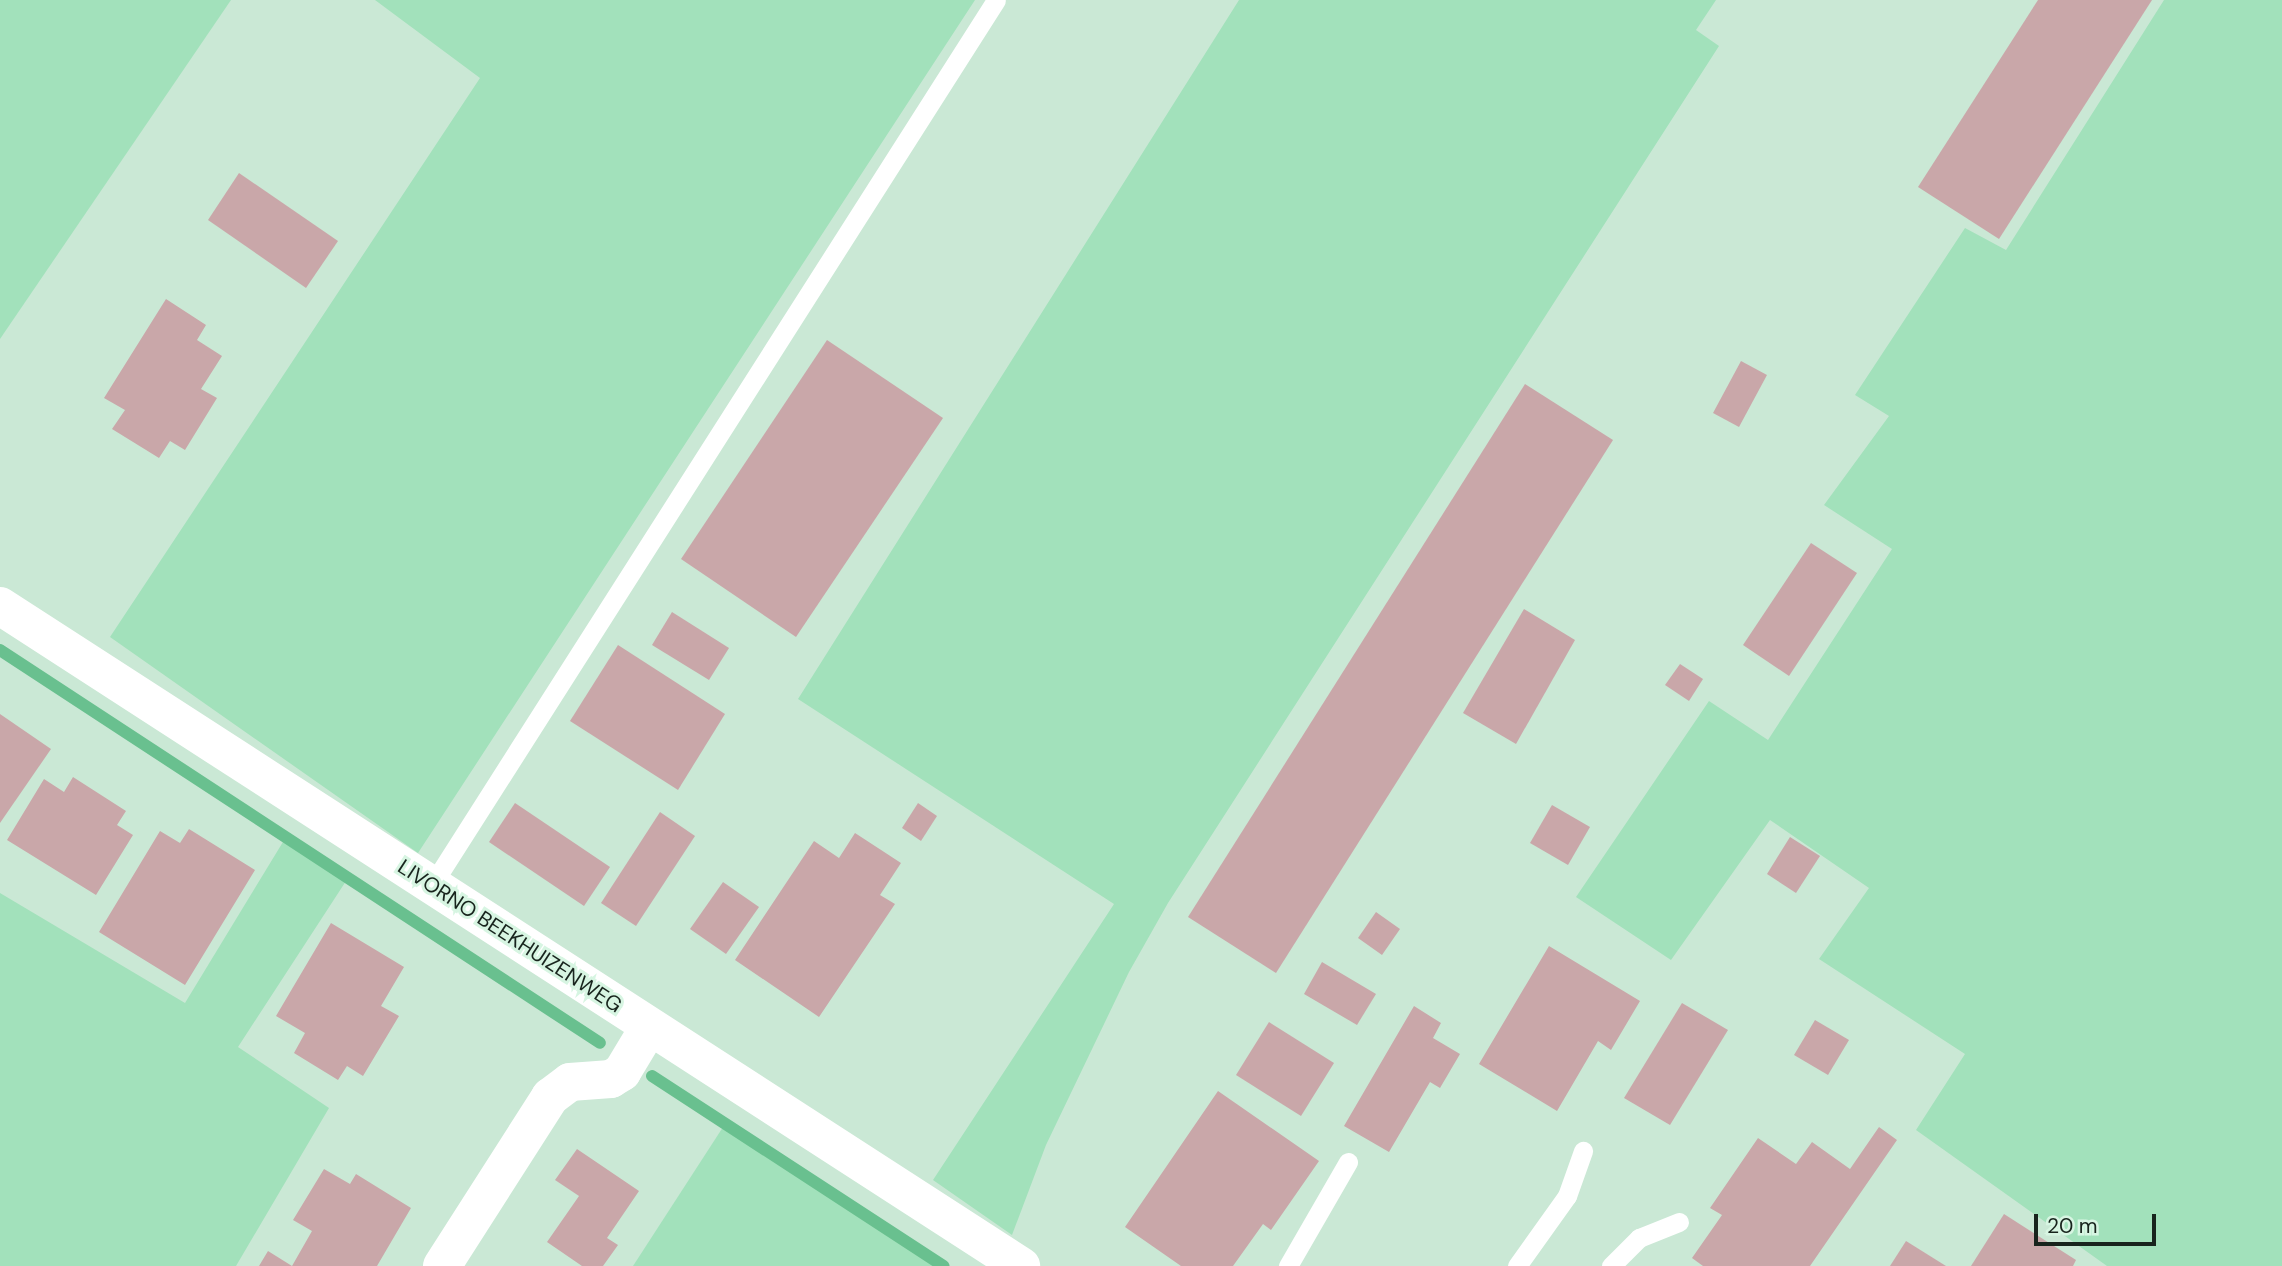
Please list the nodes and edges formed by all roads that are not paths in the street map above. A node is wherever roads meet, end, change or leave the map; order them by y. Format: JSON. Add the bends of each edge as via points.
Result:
{"nodes":[{"id":1,"x":996,"y":0,"type":"edge"},
{"id":2,"x":0,"y":606,"type":"edge"},
{"id":3,"x":432,"y":885,"type":"junction"},
{"id":4,"x":649,"y":1027,"type":"junction"},
{"id":5,"x":1583,"y":1151,"type":"dead end"},
{"id":6,"x":1348,"y":1162,"type":"dead end"},
{"id":7,"x":1679,"y":1222,"type":"dead end"},
{"id":8,"x":442,"y":1266,"type":"edge"},
{"id":9,"x":1020,"y":1266,"type":"edge"},
{"id":10,"x":1288,"y":1266,"type":"edge"},
{"id":11,"x":1517,"y":1266,"type":"edge"},
{"id":12,"x":1611,"y":1266,"type":"edge"}],
"edges":[{"from":1,"to":3,"type":"lane"},
{"from":2,"to":3,"type":"street","name":"LIVORNO BEEKHUIZENWEG"},
{"from":3,"to":4,"type":"street","name":"LIVORNO BEEKHUIZENWEG"},
{"from":4,"to":8,"type":"street","via":[[622,1072],[611,1079],[570,1082],[550,1097]]},
{"from":4,"to":9,"type":"street","name":"LIVORNO BEEKHUIZENWEG"},
{"from":5,"to":11,"type":"lane","via":[[1567,1196]]},
{"from":6,"to":10,"type":"lane"},
{"from":7,"to":12,"type":"lane","via":[[1639,1238]]}]}
